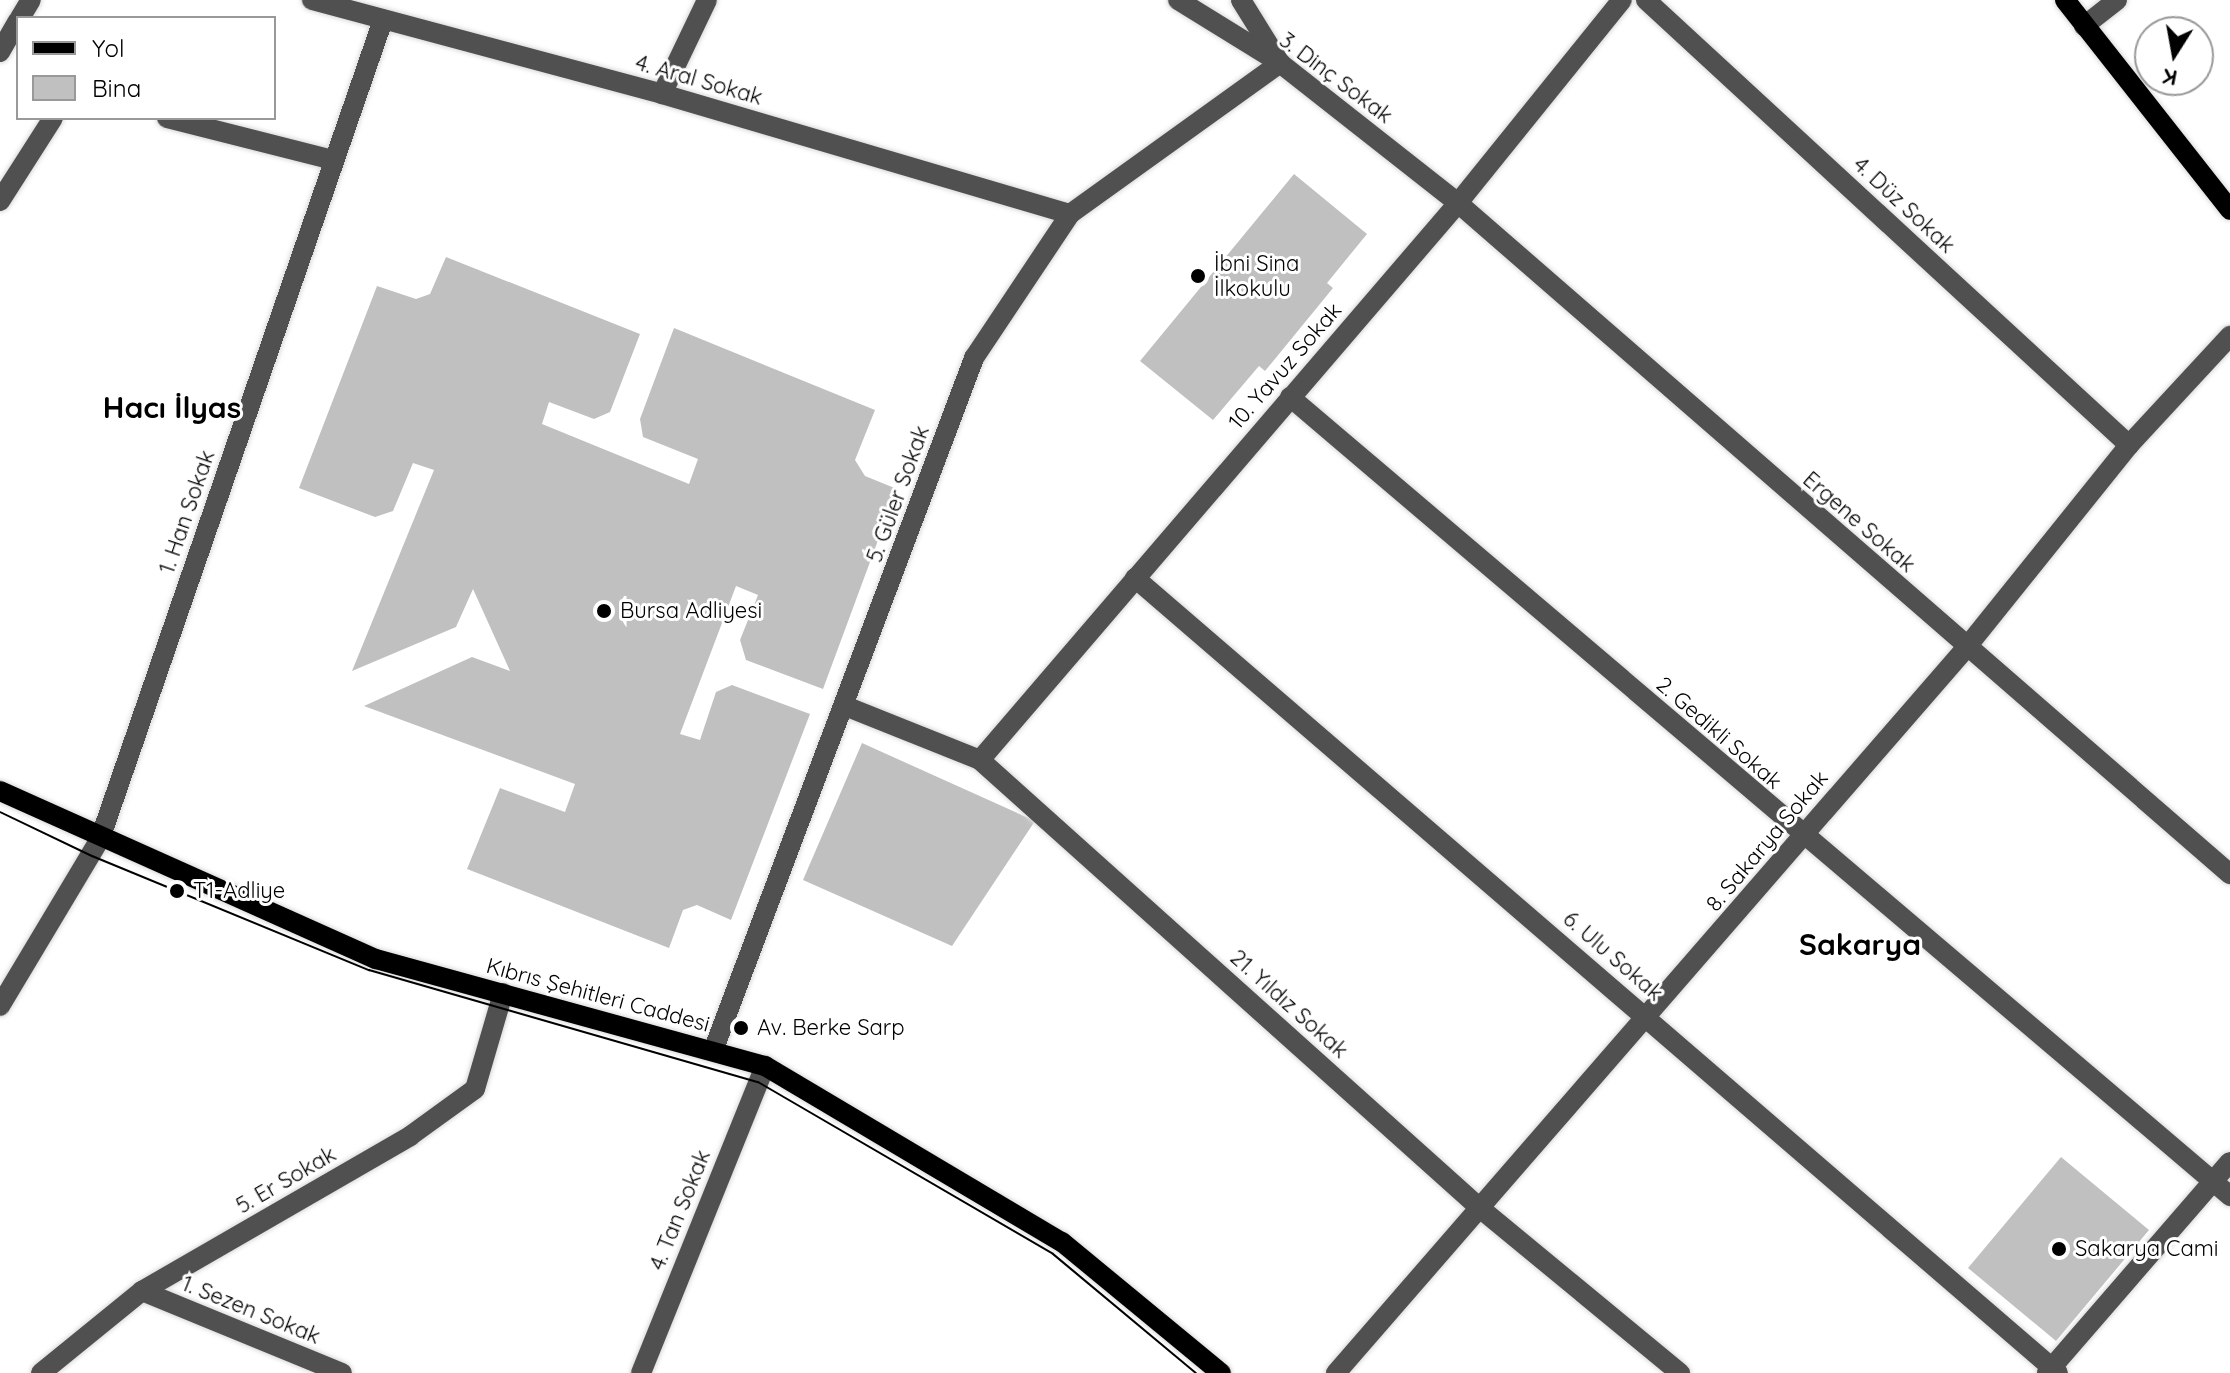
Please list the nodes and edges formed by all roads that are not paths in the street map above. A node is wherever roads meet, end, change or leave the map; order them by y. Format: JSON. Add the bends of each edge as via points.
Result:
{"nodes":[{"id":1,"x":312,"y":0,"type":"edge"},
{"id":2,"x":707,"y":0,"type":"edge"},
{"id":3,"x":1178,"y":0,"type":"edge"},
{"id":4,"x":1241,"y":0,"type":"edge"},
{"id":5,"x":1622,"y":0,"type":"edge"},
{"id":6,"x":1646,"y":0,"type":"edge"},
{"id":7,"x":2065,"y":0,"type":"edge"},
{"id":8,"x":2117,"y":0,"type":"edge"},
{"id":9,"x":383,"y":20,"type":"junction"},
{"id":10,"x":16,"y":25,"type":"edge"},
{"id":11,"x":2084,"y":26,"type":"junction"},
{"id":12,"x":0,"y":52,"type":"edge"},
{"id":13,"x":1280,"y":63,"type":"junction"},
{"id":14,"x":662,"y":94,"type":"junction"},
{"id":15,"x":52,"y":120,"type":"edge"},
{"id":16,"x":175,"y":120,"type":"edge"},
{"id":17,"x":333,"y":160,"type":"junction"},
{"id":18,"x":0,"y":201,"type":"edge"},
{"id":19,"x":1458,"y":203,"type":"junction"},
{"id":20,"x":2230,"y":210,"type":"edge"},
{"id":21,"x":1070,"y":214,"type":"junction"},
{"id":22,"x":2230,"y":336,"type":"edge"},
{"id":23,"x":1290,"y":397,"type":"junction"},
{"id":24,"x":2129,"y":445,"type":"junction"},
{"id":25,"x":1135,"y":578,"type":"junction"},
{"id":26,"x":1966,"y":648,"type":"junction"},
{"id":27,"x":845,"y":706,"type":"junction"},
{"id":28,"x":980,"y":760,"type":"junction"},
{"id":29,"x":0,"y":791,"type":"edge"},
{"id":30,"x":1802,"y":837,"type":"junction"},
{"id":31,"x":100,"y":839,"type":"junction"},
{"id":32,"x":2230,"y":874,"type":"edge"},
{"id":33,"x":503,"y":993,"type":"junction"},
{"id":34,"x":0,"y":1006,"type":"edge"},
{"id":35,"x":1648,"y":1018,"type":"junction"},
{"id":36,"x":713,"y":1051,"type":"junction"},
{"id":37,"x":765,"y":1066,"type":"junction"},
{"id":38,"x":2230,"y":1162,"type":"edge"},
{"id":39,"x":2212,"y":1182,"type":"junction"},
{"id":40,"x":2230,"y":1196,"type":"edge"},
{"id":41,"x":1481,"y":1209,"type":"junction"},
{"id":42,"x":142,"y":1291,"type":"junction"},
{"id":43,"x":2052,"y":1371,"type":"edge"},
{"id":44,"x":41,"y":1373,"type":"edge"},
{"id":45,"x":342,"y":1373,"type":"edge"},
{"id":46,"x":641,"y":1373,"type":"edge"},
{"id":47,"x":1221,"y":1373,"type":"edge"},
{"id":48,"x":1336,"y":1373,"type":"edge"},
{"id":49,"x":1680,"y":1373,"type":"edge"}],
"edges":[{"from":1,"to":9,"type":"street","name":"4. Aral Sokak"},
{"from":2,"to":14,"type":"street"},
{"from":3,"to":13,"type":"street","name":"3. Dinç Sokak"},
{"from":4,"to":13,"type":"street"},
{"from":5,"to":19,"type":"street","name":"10. Yavuz Sokak"},
{"from":6,"to":24,"type":"street","name":"4. Düz Sokak"},
{"from":7,"to":11,"type":"main road"},
{"from":8,"to":11,"type":"street"},
{"from":9,"to":14,"type":"street","name":"4. Aral Sokak"},
{"from":9,"to":17,"type":"street","name":"1. Han Sokak"},
{"from":10,"to":12,"type":"street"},
{"from":11,"to":20,"type":"main road"},
{"from":13,"to":19,"type":"street","name":"3. Dinç Sokak"},
{"from":13,"to":21,"type":"street","name":"5. Güler Sokak"},
{"from":14,"to":21,"type":"street","name":"4. Aral Sokak"},
{"from":15,"to":18,"type":"street"},
{"from":16,"to":17,"type":"street"},
{"from":17,"to":31,"type":"street","name":"1. Han Sokak"},
{"from":19,"to":23,"type":"street","name":"10. Yavuz Sokak"},
{"from":19,"to":26,"type":"street","name":"Ergene Sokak"},
{"from":21,"to":27,"type":"street","name":"5. Güler Sokak","via":[[974,358]]},
{"from":22,"to":24,"type":"street","name":"8. Sakarya Sokak"},
{"from":23,"to":25,"type":"street","name":"10. Yavuz Sokak"},
{"from":23,"to":30,"type":"street","name":"2. Gedikli Sokak"},
{"from":24,"to":26,"type":"street","name":"8. Sakarya Sokak"},
{"from":25,"to":28,"type":"street","name":"10. Yavuz Sokak"},
{"from":25,"to":35,"type":"street","name":"6. Ulu Sokak"},
{"from":26,"to":30,"type":"street","name":"8. Sakarya Sokak"},
{"from":26,"to":32,"type":"street","name":"Ergene Sokak"},
{"from":27,"to":28,"type":"street","name":"21. Yıldız Sokak"},
{"from":27,"to":36,"type":"street","name":"5. Güler Sokak"},
{"from":28,"to":41,"type":"street","name":"21. Yıldız Sokak"},
{"from":29,"to":31,"type":"main road","name":"Kıbrıs Şehitleri Caddesi"},
{"from":30,"to":35,"type":"street","name":"8. Sakarya Sokak"},
{"from":30,"to":39,"type":"street","name":"2. Gedikli Sokak"},
{"from":31,"to":33,"type":"main road","name":"Kıbrıs Şehitleri Caddesi","via":[[376,959]]},
{"from":31,"to":34,"type":"street","name":"1. Han Sokak"},
{"from":33,"to":36,"type":"main road","name":"Kıbrıs Şehitleri Caddesi"},
{"from":33,"to":42,"type":"street","name":"5. Er Sokak","via":[[475,1089],[410,1136]]},
{"from":35,"to":41,"type":"street","name":"8. Sakarya Sokak"},
{"from":35,"to":43,"type":"street","name":"6. Ulu Sokak"},
{"from":36,"to":37,"type":"main road","name":"Kıbrıs Şehitleri Caddesi"},
{"from":37,"to":46,"type":"street","name":"4. Tan Sokak"},
{"from":37,"to":47,"type":"main road","name":"Kıbrıs Şehitleri Caddesi","via":[[1062,1242]]},
{"from":38,"to":39,"type":"street"},
{"from":39,"to":40,"type":"street","name":"2. Gedikli Sokak"},
{"from":39,"to":43,"type":"street"},
{"from":41,"to":48,"type":"street","name":"8. Sakarya Sokak"},
{"from":41,"to":49,"type":"street","name":"21. Yıldız Sokak"},
{"from":42,"to":44,"type":"street","name":"5. Er Sokak"},
{"from":42,"to":45,"type":"street","name":"1. Sezen Sokak"}]}
